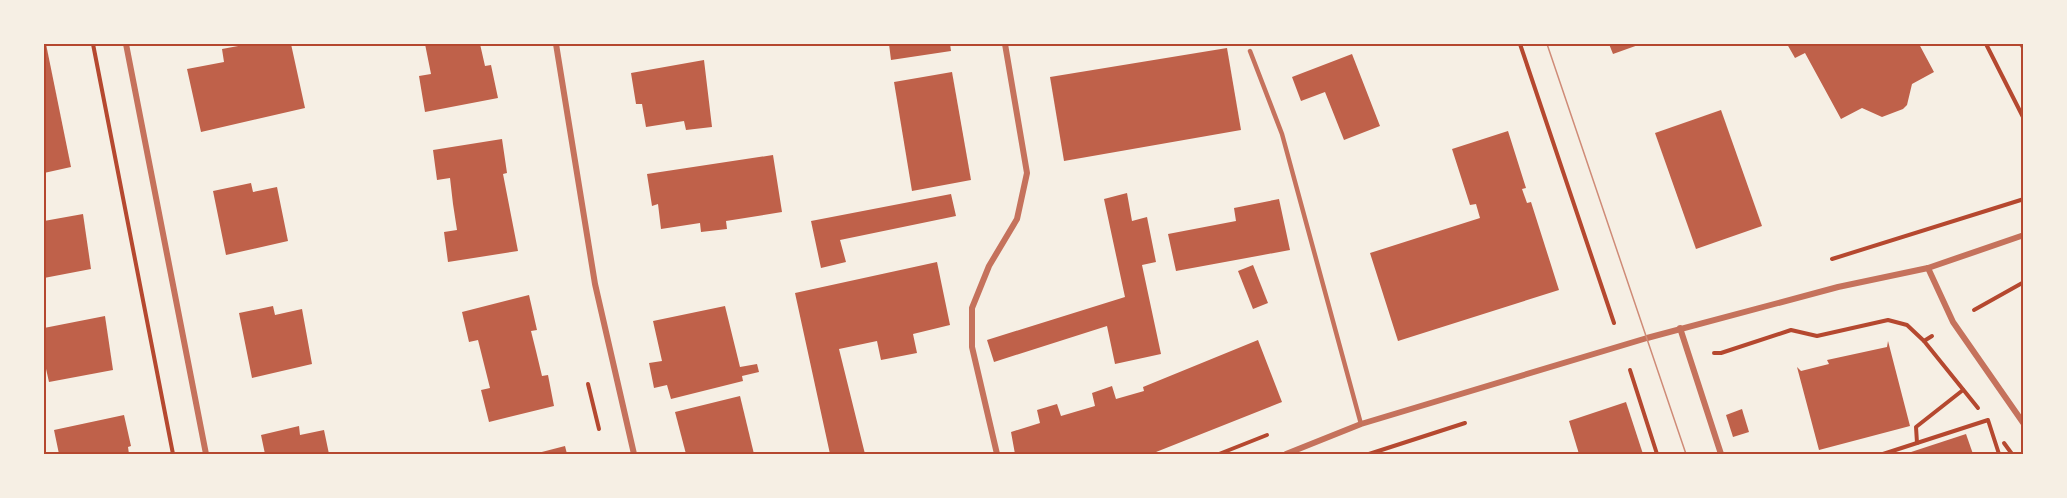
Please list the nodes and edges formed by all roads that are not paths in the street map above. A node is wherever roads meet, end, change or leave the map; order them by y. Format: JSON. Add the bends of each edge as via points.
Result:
{"nodes":[{"id":1,"x":126,"y":44,"type":"edge"},
{"id":2,"x":556,"y":44,"type":"edge"},
{"id":3,"x":1005,"y":44,"type":"edge"},
{"id":4,"x":1250,"y":51,"type":"dead end"},
{"id":5,"x":2024,"y":234,"type":"edge"},
{"id":6,"x":1928,"y":268,"type":"junction"},
{"id":7,"x":1680,"y":328,"type":"junction"},
{"id":8,"x":1360,"y":424,"type":"junction"},
{"id":9,"x":2024,"y":424,"type":"edge"},
{"id":10,"x":206,"y":454,"type":"edge"},
{"id":11,"x":634,"y":454,"type":"edge"},
{"id":12,"x":997,"y":454,"type":"edge"},
{"id":13,"x":1286,"y":454,"type":"edge"},
{"id":14,"x":1721,"y":454,"type":"edge"}],
"edges":[{"from":1,"to":10,"type":"street"},
{"from":2,"to":11,"type":"street","via":[[595,284]]},
{"from":3,"to":12,"type":"street","via":[[1027,173],[1017,219],[989,266],[972,308],[972,347]]},
{"from":4,"to":8,"type":"lane","via":[[1282,134]]},
{"from":5,"to":6,"type":"street"},
{"from":6,"to":7,"type":"street"},
{"from":6,"to":9,"type":"street","via":[[1953,322]]},
{"from":7,"to":8,"type":"street"},
{"from":7,"to":14,"type":"street"},
{"from":8,"to":13,"type":"street"}]}
